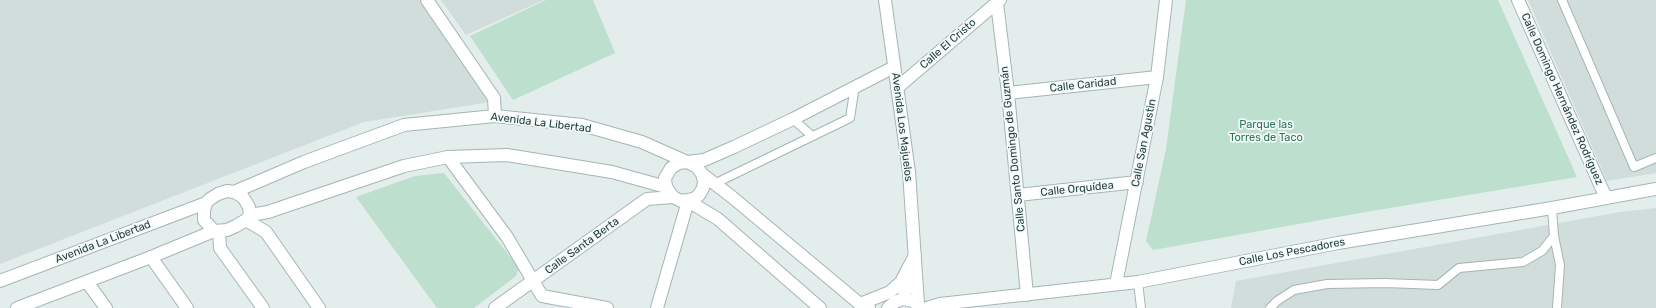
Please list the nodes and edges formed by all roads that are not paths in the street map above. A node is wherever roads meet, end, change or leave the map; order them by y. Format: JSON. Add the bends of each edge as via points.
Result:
{"nodes":[{"id":1,"x":427,"y":0,"type":"edge"},
{"id":2,"x":885,"y":0,"type":"edge"},
{"id":3,"x":1166,"y":0,"type":"edge"},
{"id":4,"x":1518,"y":0,"type":"edge"},
{"id":5,"x":1562,"y":0,"type":"edge"},
{"id":6,"x":998,"y":2,"type":"edge"},
{"id":7,"x":894,"y":68,"type":"junction"},
{"id":8,"x":1157,"y":77,"type":"junction"},
{"id":9,"x":855,"y":86,"type":"junction"},
{"id":10,"x":897,"y":88,"type":"junction"},
{"id":11,"x":1008,"y":93,"type":"junction"},
{"id":12,"x":495,"y":116,"type":"junction"},
{"id":13,"x":793,"y":119,"type":"junction"},
{"id":14,"x":812,"y":136,"type":"junction"},
{"id":15,"x":448,"y":157,"type":"junction"},
{"id":16,"x":1656,"y":158,"type":"edge"},
{"id":17,"x":687,"y":162,"type":"junction"},
{"id":18,"x":702,"y":174,"type":"junction"},
{"id":19,"x":1137,"y":182,"type":"junction"},
{"id":20,"x":714,"y":184,"type":"junction"},
{"id":21,"x":666,"y":186,"type":"junction"},
{"id":22,"x":1656,"y":189,"type":"edge"},
{"id":23,"x":234,"y":192,"type":"junction"},
{"id":24,"x":1018,"y":195,"type":"junction"},
{"id":25,"x":673,"y":197,"type":"junction"},
{"id":26,"x":1606,"y":198,"type":"junction"},
{"id":27,"x":688,"y":201,"type":"junction"},
{"id":28,"x":206,"y":203,"type":"junction"},
{"id":29,"x":1552,"y":208,"type":"junction"},
{"id":30,"x":248,"y":217,"type":"junction"},
{"id":31,"x":217,"y":231,"type":"junction"},
{"id":32,"x":1554,"y":236,"type":"junction"},
{"id":33,"x":915,"y":254,"type":"junction"},
{"id":34,"x":151,"y":257,"type":"junction"},
{"id":35,"x":0,"y":281,"type":"edge"},
{"id":36,"x":533,"y":281,"type":"junction"},
{"id":37,"x":87,"y":282,"type":"junction"},
{"id":38,"x":1138,"y":282,"type":"junction"},
{"id":39,"x":1116,"y":284,"type":"junction"},
{"id":40,"x":1027,"y":295,"type":"junction"},
{"id":41,"x":903,"y":299,"type":"junction"},
{"id":42,"x":865,"y":306,"type":"edge"},
{"id":43,"x":20,"y":307,"type":"edge"},
{"id":44,"x":922,"y":307,"type":"edge"},
{"id":45,"x":106,"y":308,"type":"edge"},
{"id":46,"x":187,"y":308,"type":"edge"},
{"id":47,"x":263,"y":308,"type":"edge"},
{"id":48,"x":319,"y":308,"type":"edge"},
{"id":49,"x":496,"y":308,"type":"edge"},
{"id":50,"x":607,"y":308,"type":"edge"},
{"id":51,"x":657,"y":308,"type":"edge"},
{"id":52,"x":820,"y":308,"type":"edge"},
{"id":53,"x":888,"y":308,"type":"edge"},
{"id":54,"x":1141,"y":308,"type":"edge"},
{"id":55,"x":1270,"y":308,"type":"edge"},
{"id":56,"x":1557,"y":308,"type":"edge"}],
"edges":[{"from":1,"to":12,"type":"street","via":[[494,98]]},
{"from":2,"to":7,"type":"street","name":"Avenida Los Majuelos"},
{"from":3,"to":8,"type":"street","name":"Calle San Agustìn"},
{"from":4,"to":26,"type":"street","name":"Calle Domingo Hernández Rodríguez"},
{"from":5,"to":16,"type":"lane","via":[[1634,167]]},
{"from":6,"to":10,"type":"street","name":"Calle El Cristo"},
{"from":6,"to":11,"type":"street","name":"Calle Santo Domingo de Guzmán"},
{"from":7,"to":9,"type":"street"},
{"from":7,"to":10,"type":"street","name":"Avenida Los Majuelos"},
{"from":8,"to":11,"type":"street","name":"Calle Caridad"},
{"from":8,"to":19,"type":"street","name":"Calle San Agustìn"},
{"from":9,"to":13,"type":"street"},
{"from":9,"to":14,"type":"lane","via":[[850,118]]},
{"from":10,"to":33,"type":"street","name":"Avenida Los Majuelos","via":[[909,172]]},
{"from":11,"to":24,"type":"street","name":"Calle Santo Domingo de Guzmán"},
{"from":12,"to":17,"type":"street","name":"Avenida La Libertad","via":[[582,126],[642,142]]},
{"from":12,"to":23,"type":"street","name":"Avenida La Libertad","via":[[404,125],[304,162]]},
{"from":13,"to":14,"type":"lane"},
{"from":13,"to":17,"type":"street","via":[[704,160]]},
{"from":14,"to":20,"type":"lane"},
{"from":15,"to":21,"type":"street","via":[[507,155],[612,172]]},
{"from":15,"to":30,"type":"street","via":[[404,166]]},
{"from":15,"to":36,"type":"street","via":[[507,237]]},
{"from":17,"to":18,"type":"street","via":[[697,167]]},
{"from":17,"to":21,"type":"street","via":[[678,163],[671,168],[666,178]]},
{"from":18,"to":20,"type":"street"},
{"from":18,"to":27,"type":"street","via":[[703,188],[699,195]]},
{"from":19,"to":24,"type":"street","name":"Calle Orquídea"},
{"from":19,"to":39,"type":"street","name":"Calle San Agustìn"},
{"from":20,"to":42,"type":"street"},
{"from":21,"to":25,"type":"street"},
{"from":22,"to":26,"type":"street","name":"Calle Los Pescadores"},
{"from":23,"to":28,"type":"street","via":[[218,194]]},
{"from":23,"to":30,"type":"street","via":[[247,201]]},
{"from":24,"to":40,"type":"street","name":"Calle Santo Domingo de Guzmán"},
{"from":25,"to":27,"type":"street"},
{"from":25,"to":36,"type":"street","name":"Calle Santa Berta","via":[[647,198]]},
{"from":26,"to":29,"type":"street","name":"Calle Los Pescadores"},
{"from":27,"to":51,"type":"street"},
{"from":27,"to":52,"type":"street","via":[[718,219]]},
{"from":28,"to":31,"type":"street","via":[[204,220]]},
{"from":28,"to":35,"type":"street","name":"Avenida La Libertad"},
{"from":29,"to":32,"type":"lane"},
{"from":29,"to":38,"type":"street","name":"Calle Los Pescadores","via":[[1338,243]]},
{"from":30,"to":31,"type":"street","via":[[227,230]]},
{"from":30,"to":48,"type":"street","via":[[266,232]]},
{"from":31,"to":34,"type":"street"},
{"from":31,"to":47,"type":"street","via":[[220,248]]},
{"from":32,"to":55,"type":"lane","via":[[1542,251],[1523,262],[1459,268],[1438,285],[1327,284],[1294,290]]},
{"from":32,"to":56,"type":"lane","via":[[1560,264]]},
{"from":33,"to":41,"type":"street","name":"Avenida Los Majuelos"},
{"from":33,"to":42,"type":"street","via":[[900,282],[890,292]]},
{"from":33,"to":44,"type":"street","name":"Avenida Los Majuelos"},
{"from":34,"to":37,"type":"street"},
{"from":34,"to":46,"type":"street"},
{"from":36,"to":49,"type":"street","name":"Calle Santa Berta"},
{"from":36,"to":50,"type":"street","via":[[542,296]]},
{"from":37,"to":43,"type":"street"},
{"from":37,"to":45,"type":"street"},
{"from":38,"to":39,"type":"street","name":"Calle Los Pescadores"},
{"from":38,"to":54,"type":"lane"},
{"from":39,"to":40,"type":"street","name":"Calle Los Pescadores"},
{"from":40,"to":44,"type":"street","name":"Calle Los Pescadores"},
{"from":41,"to":44,"type":"street","via":[[909,299]]},
{"from":41,"to":53,"type":"street","via":[[894,302]]}]}
